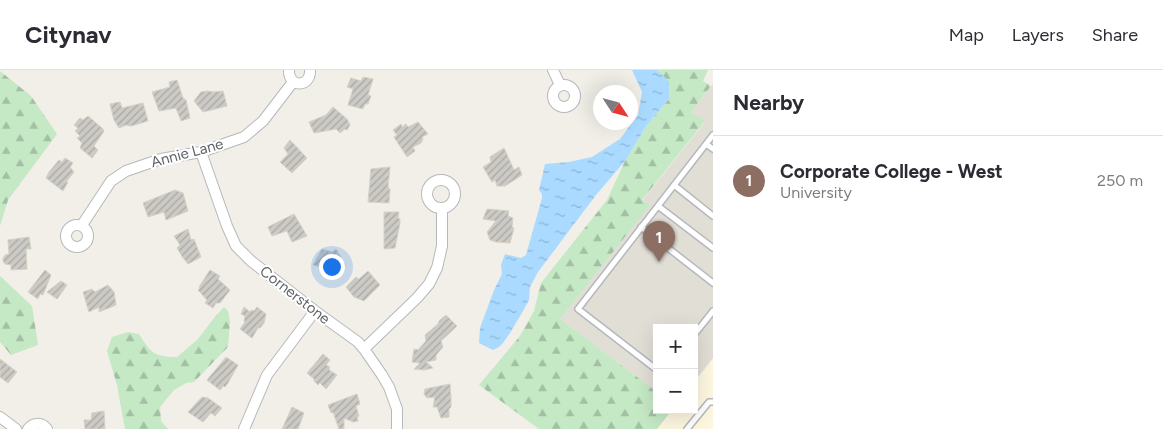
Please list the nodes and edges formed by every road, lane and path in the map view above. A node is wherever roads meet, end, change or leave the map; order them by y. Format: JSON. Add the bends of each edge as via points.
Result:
{"nodes":[{"id":1,"x":289,"y":70,"type":"edge"},
{"id":2,"x":310,"y":70,"type":"edge"},
{"id":3,"x":553,"y":70,"type":"edge"},
{"id":4,"x":293,"y":82,"type":"junction"},
{"id":5,"x":560,"y":85,"type":"dead end"},
{"id":6,"x":713,"y":135,"type":"edge"},
{"id":7,"x":706,"y":144,"type":"junction"},
{"id":8,"x":713,"y":149,"type":"edge"},
{"id":9,"x":201,"y":152,"type":"junction"},
{"id":10,"x":674,"y":186,"type":"junction"},
{"id":11,"x":658,"y":206,"type":"junction"},
{"id":12,"x":442,"y":208,"type":"dead end"},
{"id":13,"x":713,"y":216,"type":"edge"},
{"id":14,"x":82,"y":225,"type":"dead end"},
{"id":15,"x":641,"y":228,"type":"junction"},
{"id":16,"x":713,"y":248,"type":"edge"},
{"id":17,"x":713,"y":283,"type":"edge"},
{"id":18,"x":315,"y":311,"type":"junction"},
{"id":19,"x":713,"y":312,"type":"edge"},
{"id":20,"x":698,"y":330,"type":"edge"},
{"id":21,"x":364,"y":349,"type":"junction"},
{"id":22,"x":656,"y":369,"type":"edge"},
{"id":23,"x":713,"y":402,"type":"edge"},
{"id":24,"x":0,"y":418,"type":"edge"},
{"id":25,"x":16,"y":429,"type":"edge"},
{"id":26,"x":28,"y":429,"type":"edge"},
{"id":27,"x":47,"y":429,"type":"edge"},
{"id":28,"x":244,"y":429,"type":"edge"},
{"id":29,"x":397,"y":429,"type":"edge"},
{"id":30,"x":687,"y":429,"type":"edge"}],
"edges":[{"from":1,"to":4,"type":"street"},
{"from":2,"to":4,"type":"street","name":"Annie Lane","via":[[310,78],[306,82]]},
{"from":3,"to":5,"type":"street"},
{"from":4,"to":9,"type":"street","name":"Annie Lane","via":[[263,121],[244,136]]},
{"from":6,"to":7,"type":"lane"},
{"from":7,"to":8,"type":"lane"},
{"from":7,"to":10,"type":"lane"},
{"from":9,"to":14,"type":"street","name":"Annie Lane","via":[[161,159],[126,171],[111,181]]},
{"from":9,"to":18,"type":"street","name":"Cornerstone","via":[[236,246]]},
{"from":10,"to":11,"type":"lane"},
{"from":10,"to":13,"type":"lane"},
{"from":11,"to":15,"type":"lane"},
{"from":11,"to":16,"type":"lane"},
{"from":12,"to":21,"type":"street","via":[[442,246],[429,284]]},
{"from":15,"to":17,"type":"lane"},
{"from":15,"to":22,"type":"lane","via":[[578,309]]},
{"from":18,"to":21,"type":"street","name":"Cornerstone"},
{"from":18,"to":28,"type":"street","via":[[267,375]]},
{"from":19,"to":20,"type":"lane"},
{"from":21,"to":29,"type":"street","name":"Cornerstone","via":[[389,387],[397,409]]},
{"from":23,"to":30,"type":"lane","via":[[709,402]]},
{"from":24,"to":25,"type":"street"},
{"from":26,"to":27,"type":"street","via":[[38,424]]}]}
